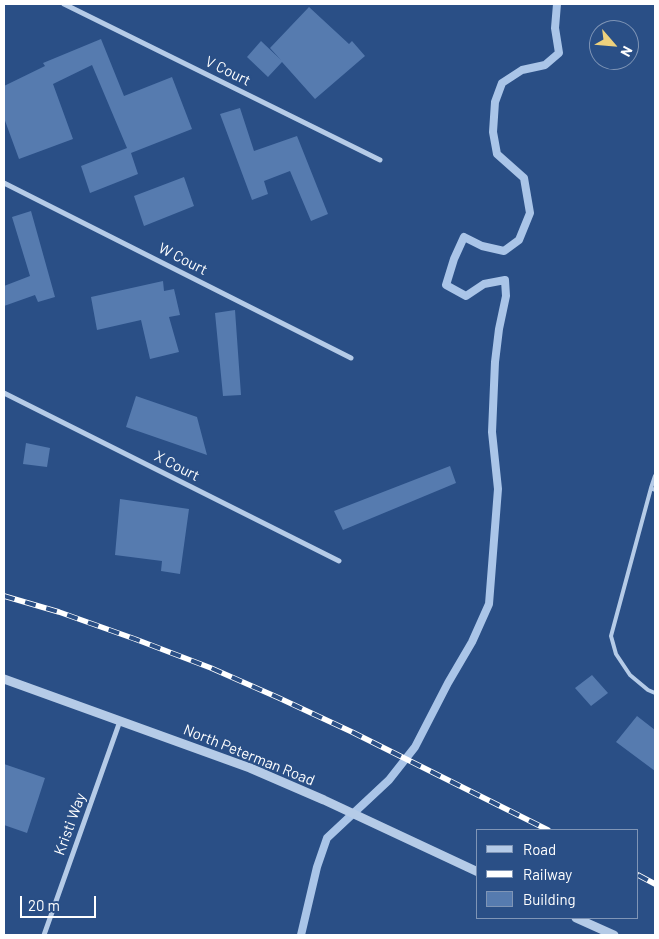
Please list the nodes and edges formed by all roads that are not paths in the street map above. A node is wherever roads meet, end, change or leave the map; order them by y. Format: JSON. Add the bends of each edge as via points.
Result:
{"nodes":[{"id":1,"x":64,"y":4,"type":"edge"},
{"id":2,"x":380,"y":160,"type":"dead end"},
{"id":3,"x":4,"y":183,"type":"edge"},
{"id":4,"x":351,"y":358,"type":"dead end"},
{"id":5,"x":4,"y":393,"type":"edge"},
{"id":6,"x":655,"y":476,"type":"edge"},
{"id":7,"x":653,"y":489,"type":"edge"},
{"id":8,"x":339,"y":560,"type":"dead end"},
{"id":9,"x":4,"y":679,"type":"edge"},
{"id":10,"x":655,"y":693,"type":"edge"},
{"id":11,"x":120,"y":720,"type":"junction"},
{"id":12,"x":477,"y":872,"type":"edge"},
{"id":13,"x":578,"y":919,"type":"edge"},
{"id":14,"x":44,"y":935,"type":"edge"},
{"id":15,"x":614,"y":935,"type":"edge"}],
"edges":[{"from":1,"to":2,"type":"street","name":"V Court"},
{"from":3,"to":4,"type":"street","name":"W Court"},
{"from":5,"to":8,"type":"street","name":"X Court"},
{"from":6,"to":7,"type":"lane"},
{"from":7,"to":10,"type":"lane","via":[[610,636],[616,654],[630,675]]},
{"from":9,"to":11,"type":"street","name":"North Peterman Road"},
{"from":11,"to":12,"type":"street","name":"North Peterman Road","via":[[250,768]]},
{"from":11,"to":14,"type":"street","name":"Kristi Way"},
{"from":13,"to":15,"type":"street"}]}
